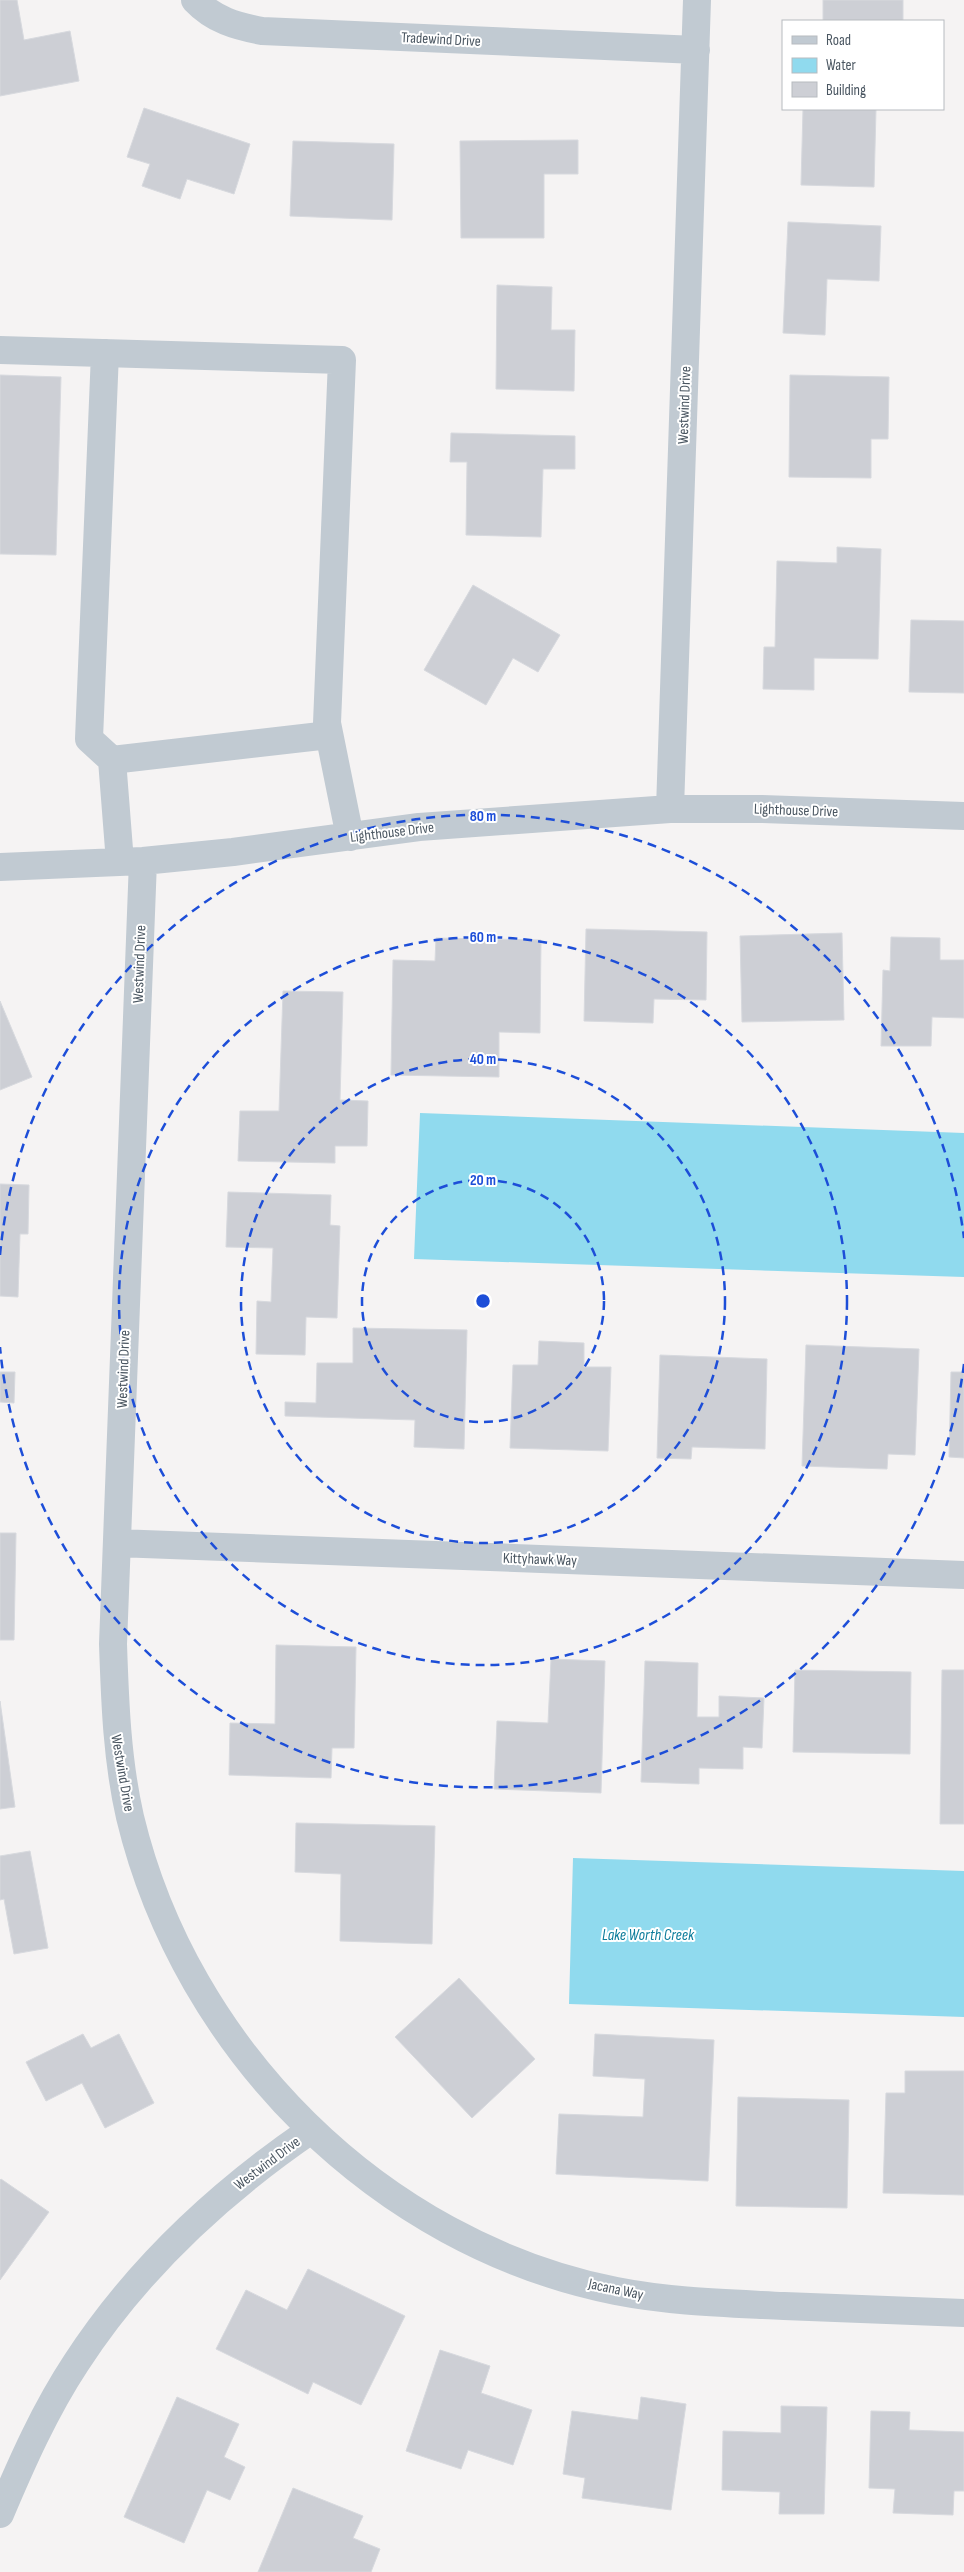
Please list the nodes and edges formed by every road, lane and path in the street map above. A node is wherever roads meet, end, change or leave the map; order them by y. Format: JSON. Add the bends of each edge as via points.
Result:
{"nodes":[{"id":1,"x":195,"y":0,"type":"edge"},
{"id":2,"x":698,"y":0,"type":"edge"},
{"id":3,"x":696,"y":50,"type":"junction"},
{"id":4,"x":0,"y":350,"type":"edge"},
{"id":5,"x":105,"y":352,"type":"junction"},
{"id":6,"x":329,"y":735,"type":"junction"},
{"id":7,"x":112,"y":760,"type":"junction"},
{"id":8,"x":670,"y":809,"type":"junction"},
{"id":9,"x":964,"y":816,"type":"edge"},
{"id":10,"x":350,"y":837,"type":"junction"},
{"id":11,"x":131,"y":862,"type":"junction"},
{"id":12,"x":0,"y":867,"type":"edge"},
{"id":13,"x":117,"y":1543,"type":"junction"},
{"id":14,"x":964,"y":1575,"type":"edge"},
{"id":15,"x":311,"y":2130,"type":"junction"},
{"id":16,"x":964,"y":2313,"type":"edge"},
{"id":17,"x":0,"y":2514,"type":"edge"}],
"edges":[{"from":1,"to":3,"type":"street","name":"Tradewind Drive","via":[[231,25],[262,31]]},
{"from":2,"to":3,"type":"street","name":"Westwind Drive"},
{"from":3,"to":8,"type":"street","name":"Westwind Drive"},
{"from":4,"to":5,"type":"street"},
{"from":5,"to":6,"type":"street","via":[[342,360]]},
{"from":5,"to":7,"type":"street","via":[[89,739]]},
{"from":6,"to":7,"type":"street"},
{"from":6,"to":10,"type":"street"},
{"from":7,"to":11,"type":"street","name":"Westwind Drive"},
{"from":8,"to":9,"type":"street","name":"Lighthouse Drive"},
{"from":8,"to":10,"type":"street","name":"Lighthouse Drive","via":[[448,825]]},
{"from":10,"to":11,"type":"street","name":"Lighthouse Drive"},
{"from":11,"to":12,"type":"street","name":"Lighthouse Drive"},
{"from":11,"to":13,"type":"street","name":"Westwind Drive"},
{"from":13,"to":14,"type":"street","name":"Kittyhawk Way"},
{"from":13,"to":15,"type":"street","name":"Westwind Drive","via":[[113,1644],[115,1731],[130,1817],[156,1901],[180,1954],[209,2005],[260,2075]]},
{"from":15,"to":16,"type":"street","name":"Jacana Way","via":[[401,2202],[477,2244],[558,2276],[615,2291],[682,2302]]},
{"from":15,"to":17,"type":"street","name":"Westwind Drive","via":[[272,2156],[198,2217],[132,2286],[76,2363],[29,2446]]}]}
